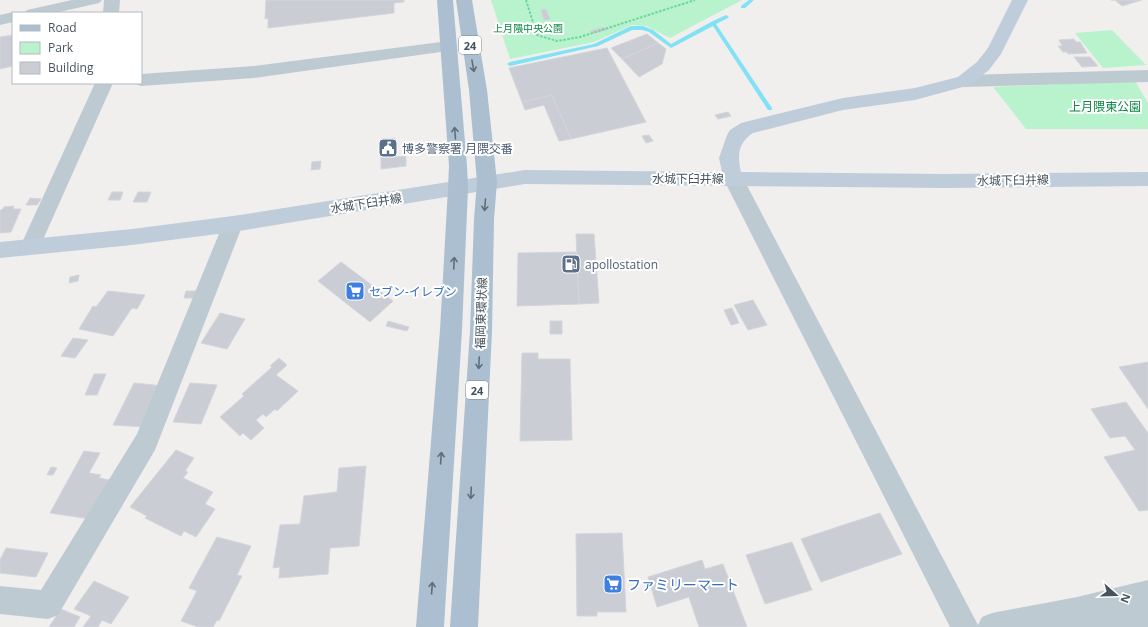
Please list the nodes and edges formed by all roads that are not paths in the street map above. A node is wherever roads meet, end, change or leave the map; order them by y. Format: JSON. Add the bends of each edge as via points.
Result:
{"nodes":[{"id":1,"x":94,"y":0,"type":"edge"},
{"id":2,"x":112,"y":0,"type":"edge"},
{"id":3,"x":445,"y":0,"type":"edge"},
{"id":4,"x":464,"y":0,"type":"edge"},
{"id":5,"x":1020,"y":0,"type":"edge"},
{"id":6,"x":38,"y":12,"type":"edge"},
{"id":7,"x":111,"y":12,"type":"edge"},
{"id":8,"x":12,"y":17,"type":"edge"},
{"id":9,"x":0,"y":20,"type":"edge"},
{"id":10,"x":449,"y":46,"type":"junction"},
{"id":11,"x":1148,"y":76,"type":"edge"},
{"id":12,"x":142,"y":80,"type":"edge"},
{"id":13,"x":964,"y":81,"type":"junction"},
{"id":14,"x":104,"y":84,"type":"edge"},
{"id":15,"x":733,"y":178,"type":"junction"},
{"id":16,"x":1148,"y":179,"type":"edge"},
{"id":17,"x":487,"y":182,"type":"junction"},
{"id":18,"x":458,"y":188,"type":"junction"},
{"id":19,"x":233,"y":224,"type":"junction"},
{"id":20,"x":30,"y":247,"type":"junction"},
{"id":21,"x":2,"y":252,"type":"edge"},
{"id":22,"x":1148,"y":594,"type":"edge"},
{"id":23,"x":0,"y":600,"type":"edge"},
{"id":24,"x":1148,"y":615,"type":"edge"},
{"id":25,"x":1084,"y":619,"type":"edge"},
{"id":26,"x":430,"y":627,"type":"edge"},
{"id":27,"x":464,"y":627,"type":"edge"},
{"id":28,"x":965,"y":627,"type":"edge"},
{"id":29,"x":992,"y":627,"type":"edge"}],
"edges":[{"from":1,"to":6,"type":"street"},
{"from":2,"to":7,"type":"street"},
{"from":3,"to":10,"type":"main road","number":"24"},
{"from":4,"to":17,"type":"main road","name":"福岡東環状線","number":"24","one_way":true,"via":[[478,90]]},
{"from":5,"to":13,"type":"main road","name":"水城下臼井線","via":[[995,50],[983,66]]},
{"from":8,"to":9,"type":"street"},
{"from":10,"to":12,"type":"street","via":[[254,72]]},
{"from":18,"to":10,"type":"main road","number":"24","one_way":true},
{"from":11,"to":13,"type":"street"},
{"from":13,"to":15,"type":"main road","name":"水城下臼井線","via":[[915,94],[843,104],[747,128],[736,135],[728,158]]},
{"from":14,"to":20,"type":"street"},
{"from":15,"to":16,"type":"main road","name":"水城下臼井線","via":[[944,181]]},
{"from":15,"to":17,"type":"main road","name":"水城下臼井線","via":[[525,177]]},
{"from":15,"to":28,"type":"street"},
{"from":17,"to":18,"type":"main road","name":"水城下臼井線"},
{"from":17,"to":27,"type":"main road","name":"福岡東環状線","number":"24","one_way":true},
{"from":18,"to":19,"type":"main road","name":"水城下臼井線"},
{"from":26,"to":18,"type":"main road","number":"24","one_way":true},
{"from":19,"to":20,"type":"main road","name":"水城下臼井線"},
{"from":19,"to":23,"type":"street","via":[[146,442],[48,605]]},
{"from":20,"to":21,"type":"main road","name":"水城下臼井線"},
{"from":22,"to":25,"type":"street"},
{"from":24,"to":25,"type":"street"},
{"from":25,"to":29,"type":"street"}]}
